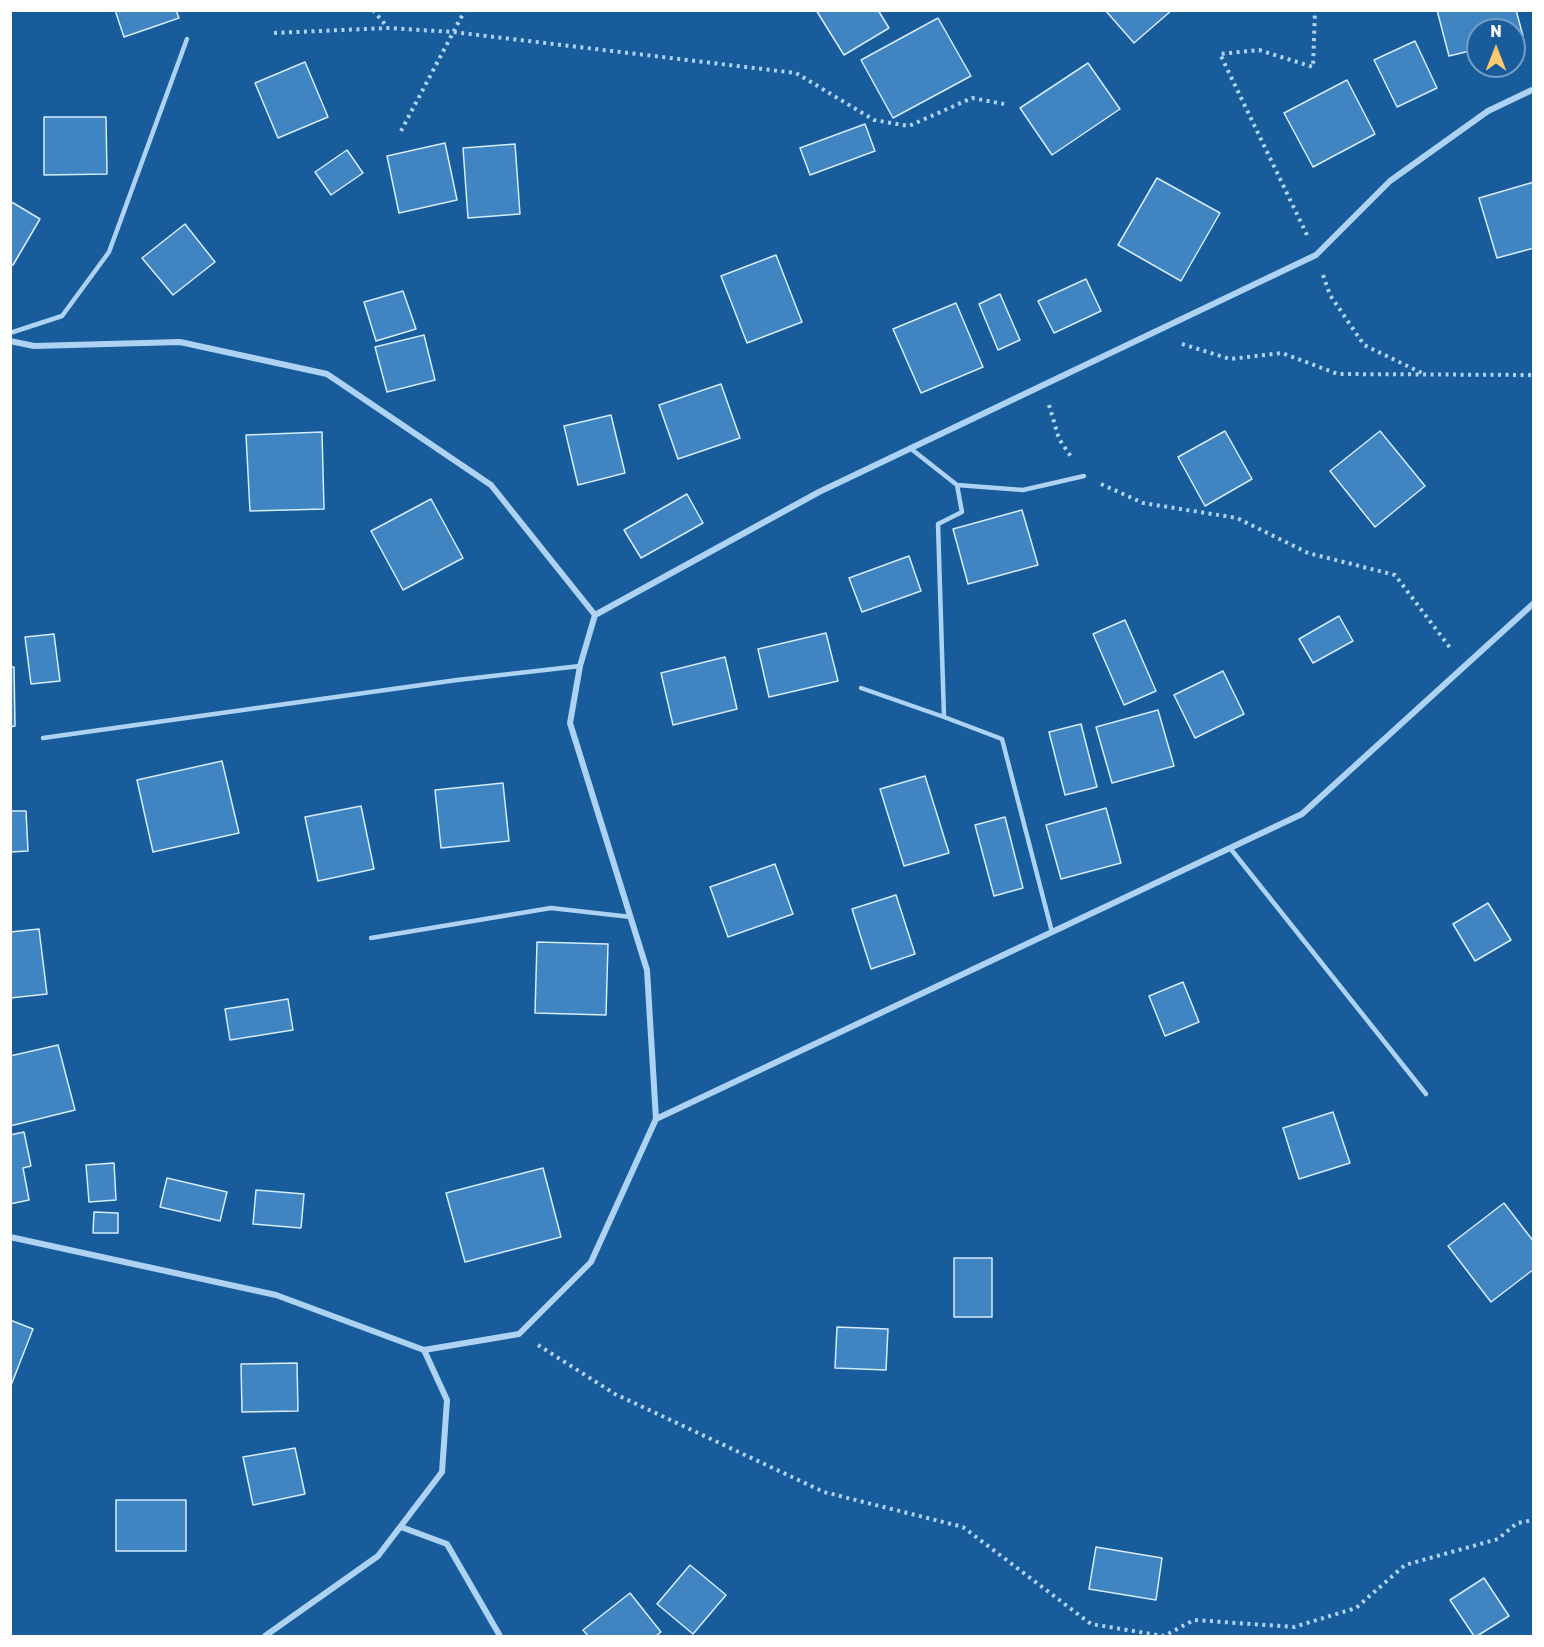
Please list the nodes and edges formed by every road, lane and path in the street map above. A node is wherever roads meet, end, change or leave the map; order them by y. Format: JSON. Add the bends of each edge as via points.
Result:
{"nodes":[{"id":1,"x":373,"y":10,"type":"edge"},
{"id":2,"x":465,"y":10,"type":"edge"},
{"id":3,"x":1315,"y":10,"type":"edge"},
{"id":4,"x":388,"y":28,"type":"junction"},
{"id":5,"x":453,"y":32,"type":"junction"},
{"id":6,"x":274,"y":33,"type":"dead end"},
{"id":7,"x":186,"y":39,"type":"dead end"},
{"id":8,"x":1533,"y":89,"type":"edge"},
{"id":9,"x":1004,"y":104,"type":"dead end"},
{"id":10,"x":400,"y":131,"type":"dead end"},
{"id":11,"x":1316,"y":255,"type":"junction"},
{"id":12,"x":10,"y":333,"type":"edge"},
{"id":13,"x":1150,"y":334,"type":"junction"},
{"id":14,"x":10,"y":341,"type":"edge"},
{"id":15,"x":1424,"y":374,"type":"junction"},
{"id":16,"x":1533,"y":375,"type":"edge"},
{"id":17,"x":1043,"y":385,"type":"junction"},
{"id":18,"x":910,"y":448,"type":"junction"},
{"id":19,"x":1084,"y":476,"type":"junction"},
{"id":20,"x":957,"y":485,"type":"junction"},
{"id":21,"x":1533,"y":603,"type":"edge"},
{"id":22,"x":595,"y":615,"type":"junction"},
{"id":23,"x":580,"y":666,"type":"junction"},
{"id":24,"x":1464,"y":667,"type":"junction"},
{"id":25,"x":861,"y":688,"type":"dead end"},
{"id":26,"x":945,"y":717,"type":"junction"},
{"id":27,"x":43,"y":738,"type":"dead end"},
{"id":28,"x":1230,"y":848,"type":"junction"},
{"id":29,"x":631,"y":917,"type":"junction"},
{"id":30,"x":1052,"y":932,"type":"junction"},
{"id":31,"x":371,"y":939,"type":"dead end"},
{"id":32,"x":1426,"y":1094,"type":"dead end"},
{"id":33,"x":656,"y":1119,"type":"junction"},
{"id":34,"x":10,"y":1237,"type":"edge"},
{"id":35,"x":519,"y":1334,"type":"junction"},
{"id":36,"x":424,"y":1350,"type":"junction"},
{"id":37,"x":1533,"y":1520,"type":"edge"},
{"id":38,"x":400,"y":1527,"type":"junction"},
{"id":39,"x":265,"y":1636,"type":"edge"},
{"id":40,"x":500,"y":1636,"type":"edge"}],
"edges":[{"from":1,"to":4,"type":"path"},
{"from":2,"to":5,"type":"path"},
{"from":3,"to":11,"type":"path","via":[[1313,67],[1259,50],[1220,54]]},
{"from":4,"to":5,"type":"path"},
{"from":4,"to":6,"type":"path"},
{"from":5,"to":9,"type":"path","via":[[796,73],[874,120],[909,126],[972,98]]},
{"from":5,"to":10,"type":"path"},
{"from":7,"to":12,"type":"lane","via":[[109,252],[62,316]]},
{"from":8,"to":11,"type":"street","via":[[1488,111],[1390,181]]},
{"from":11,"to":13,"type":"street"},
{"from":11,"to":15,"type":"path","via":[[1330,295],[1364,345]]},
{"from":13,"to":15,"type":"path","via":[[1230,359],[1282,353],[1338,374]]},
{"from":13,"to":17,"type":"street"},
{"from":14,"to":22,"type":"street","via":[[34,346],[180,342],[327,374],[491,485]]},
{"from":15,"to":16,"type":"path"},
{"from":17,"to":18,"type":"street"},
{"from":17,"to":19,"type":"path","via":[[1059,439]]},
{"from":18,"to":20,"type":"lane"},
{"from":18,"to":22,"type":"street","via":[[819,492]]},
{"from":19,"to":20,"type":"lane","via":[[1023,490]]},
{"from":19,"to":24,"type":"path","via":[[1143,503],[1237,519],[1308,553],[1395,575]]},
{"from":20,"to":26,"type":"lane","via":[[962,512],[938,524]]},
{"from":21,"to":24,"type":"street"},
{"from":22,"to":23,"type":"street"},
{"from":23,"to":27,"type":"lane"},
{"from":23,"to":29,"type":"street","via":[[570,723]]},
{"from":24,"to":28,"type":"street","via":[[1302,814]]},
{"from":25,"to":26,"type":"lane"},
{"from":26,"to":30,"type":"lane","via":[[1002,739]]},
{"from":28,"to":30,"type":"street"},
{"from":28,"to":32,"type":"lane"},
{"from":29,"to":31,"type":"lane","via":[[551,908]]},
{"from":29,"to":33,"type":"street","via":[[647,970]]},
{"from":30,"to":33,"type":"street"},
{"from":33,"to":35,"type":"street","via":[[591,1262]]},
{"from":34,"to":36,"type":"street","via":[[276,1295]]},
{"from":35,"to":36,"type":"street"},
{"from":35,"to":37,"type":"path","via":[[615,1394],[824,1492],[963,1527],[1091,1624],[1164,1636],[1194,1620],[1294,1627],[1356,1608],[1405,1565],[1498,1539],[1517,1523]]},
{"from":36,"to":38,"type":"street","via":[[447,1400],[442,1472]]},
{"from":38,"to":39,"type":"street","via":[[378,1557]]},
{"from":38,"to":40,"type":"street","via":[[447,1544]]}]}
